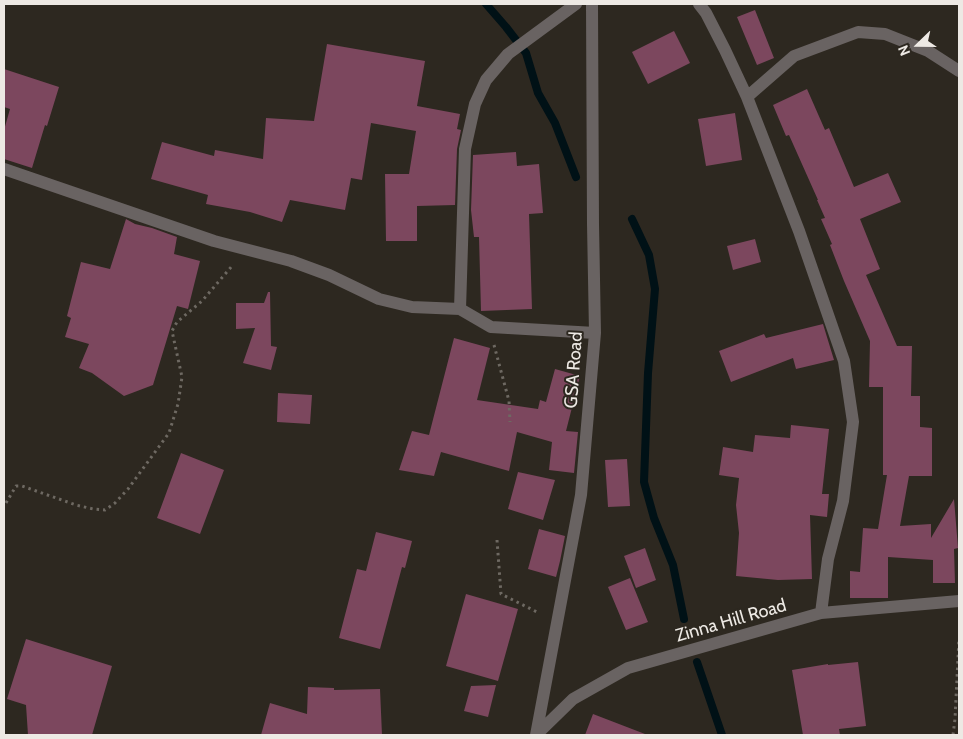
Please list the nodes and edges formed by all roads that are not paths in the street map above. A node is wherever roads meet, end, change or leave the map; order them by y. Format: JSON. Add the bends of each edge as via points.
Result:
{"nodes":[{"id":1,"x":576,"y":4,"type":"edge"},
{"id":2,"x":592,"y":4,"type":"edge"},
{"id":3,"x":699,"y":4,"type":"edge"},
{"id":4,"x":959,"y":71,"type":"edge"},
{"id":5,"x":747,"y":97,"type":"junction"},
{"id":6,"x":4,"y":169,"type":"edge"},
{"id":7,"x":460,"y":309,"type":"junction"},
{"id":8,"x":595,"y":332,"type":"junction"},
{"id":9,"x":959,"y":601,"type":"edge"},
{"id":10,"x":821,"y":613,"type":"junction"},
{"id":11,"x":536,"y":735,"type":"edge"}],
"edges":[{"from":1,"to":7,"type":"street","via":[[508,54],[486,80],[475,104],[465,149]]},
{"from":2,"to":8,"type":"street","name":"GSA Road"},
{"from":3,"to":5,"type":"street"},
{"from":4,"to":5,"type":"street","via":[[928,51],[885,34],[858,32],[794,56]]},
{"from":5,"to":10,"type":"street","via":[[799,230],[844,361],[853,422],[843,501],[828,559]]},
{"from":6,"to":7,"type":"street","via":[[214,241],[291,261],[379,299],[412,307]]},
{"from":7,"to":8,"type":"street","via":[[492,327]]},
{"from":8,"to":11,"type":"street","name":"GSA Road","via":[[581,495]]},
{"from":9,"to":10,"type":"street","name":"Zinna Hill Road"},
{"from":10,"to":11,"type":"street","name":"Zinna Hill Road","via":[[628,668],[573,699]]}]}
